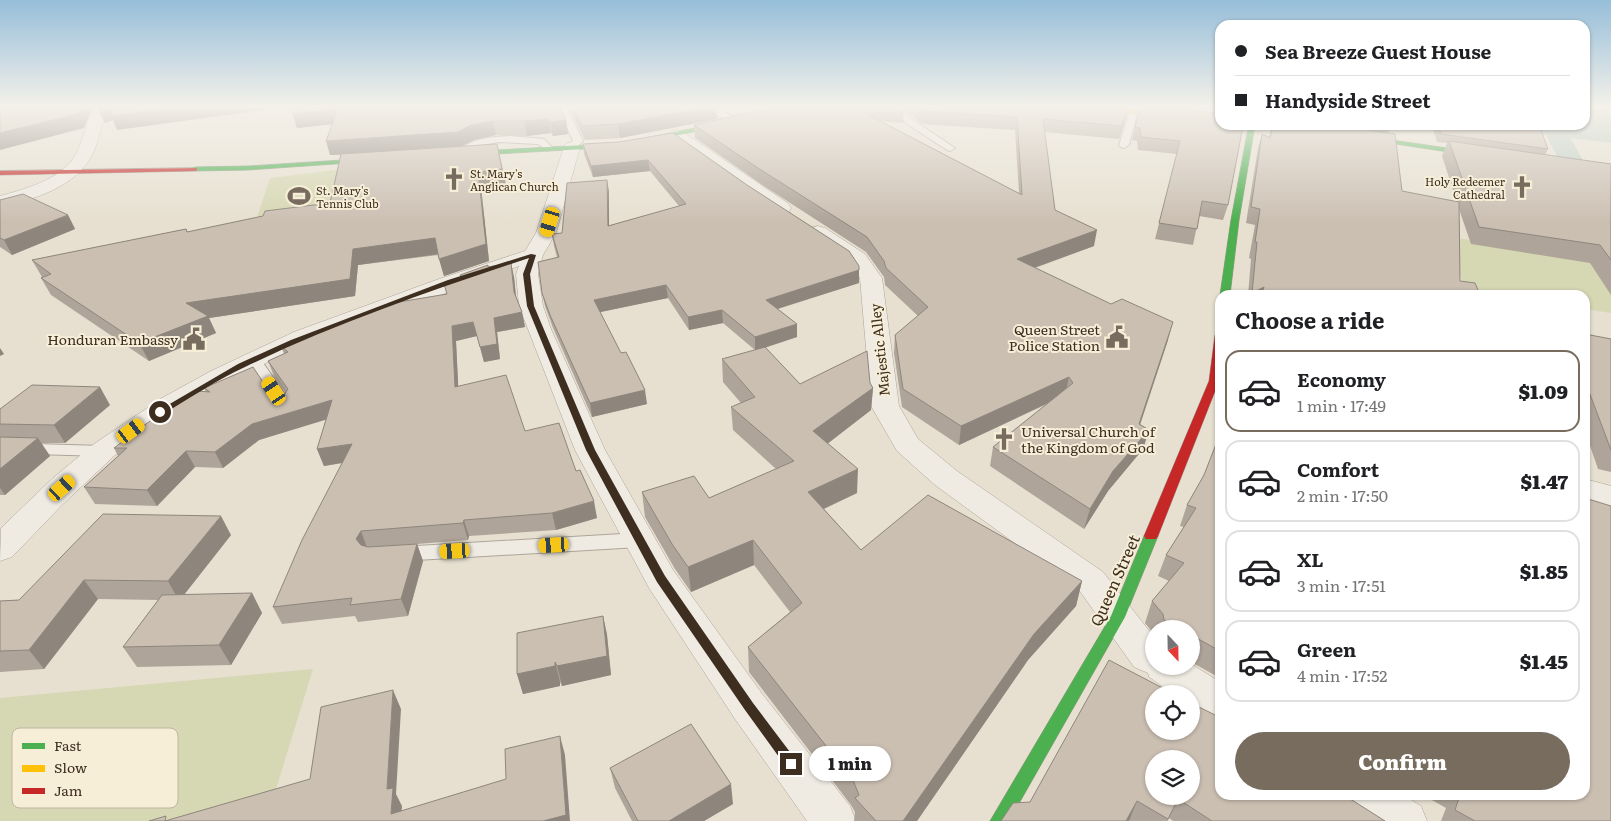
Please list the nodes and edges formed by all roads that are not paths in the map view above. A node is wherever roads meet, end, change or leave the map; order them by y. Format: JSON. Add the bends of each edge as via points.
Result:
{"nodes":[{"id":1,"x":88,"y":145,"type":"edge"},
{"id":2,"x":612,"y":145,"type":"edge"},
{"id":3,"x":691,"y":145,"type":"edge"},
{"id":4,"x":946,"y":145,"type":"edge"},
{"id":5,"x":1248,"y":145,"type":"edge"},
{"id":6,"x":1415,"y":145,"type":"edge"},
{"id":7,"x":572,"y":147,"type":"junction"},
{"id":8,"x":950,"y":148,"type":"dead end"},
{"id":9,"x":458,"y":154,"type":"edge"},
{"id":10,"x":1494,"y":157,"type":"edge"},
{"id":11,"x":386,"y":159,"type":"edge"},
{"id":12,"x":71,"y":171,"type":"junction"},
{"id":13,"x":0,"y":173,"type":"edge"},
{"id":14,"x":0,"y":202,"type":"edge"},
{"id":15,"x":533,"y":255,"type":"junction"},
{"id":16,"x":1226,"y":290,"type":"edge"},
{"id":17,"x":254,"y":360,"type":"junction"},
{"id":18,"x":1215,"y":387,"type":"edge"},
{"id":19,"x":285,"y":406,"type":"edge"},
{"id":20,"x":0,"y":448,"type":"edge"},
{"id":21,"x":103,"y":451,"type":"junction"},
{"id":22,"x":1590,"y":490,"type":"edge"},
{"id":23,"x":1611,"y":496,"type":"edge"},
{"id":24,"x":639,"y":540,"type":"junction"},
{"id":25,"x":0,"y":549,"type":"edge"},
{"id":26,"x":385,"y":555,"type":"edge"},
{"id":27,"x":1118,"y":617,"type":"junction"},
{"id":28,"x":1145,"y":653,"type":"edge"},
{"id":29,"x":1177,"y":675,"type":"edge"},
{"id":30,"x":1215,"y":700,"type":"edge"},
{"id":31,"x":1372,"y":800,"type":"edge"},
{"id":32,"x":834,"y":821,"type":"edge"},
{"id":33,"x":998,"y":821,"type":"edge"},
{"id":34,"x":1405,"y":821,"type":"edge"}],
"edges":[{"from":1,"to":12,"type":"street"},
{"from":2,"to":7,"type":"street"},
{"from":3,"to":27,"type":"street","name":"Majestic Alley","via":[[858,258],[871,278],[885,406],[907,445],[946,478],[1091,581]]},
{"from":4,"to":8,"type":"lane"},
{"from":5,"to":16,"type":"street"},
{"from":6,"to":10,"type":"street"},
{"from":7,"to":9,"type":"street"},
{"from":7,"to":15,"type":"street","via":[[546,233]]},
{"from":11,"to":12,"type":"street","via":[[248,168]]},
{"from":12,"to":13,"type":"street"},
{"from":12,"to":14,"type":"street","via":[[36,190]]},
{"from":15,"to":17,"type":"street","via":[[450,282]]},
{"from":15,"to":24,"type":"street","via":[[526,284],[539,329],[590,450]]},
{"from":17,"to":19,"type":"lane"},
{"from":17,"to":21,"type":"street","via":[[190,393]]},
{"from":18,"to":27,"type":"street","name":"Queen Street"},
{"from":20,"to":21,"type":"lane"},
{"from":21,"to":25,"type":"street","via":[[35,512]]},
{"from":22,"to":23,"type":"street"},
{"from":24,"to":26,"type":"lane"},
{"from":24,"to":32,"type":"street","via":[[661,579],[749,707]]},
{"from":27,"to":28,"type":"street","name":"Majestic Alley"},
{"from":27,"to":33,"type":"street","name":"Queen Street"},
{"from":29,"to":30,"type":"street"},
{"from":31,"to":34,"type":"street"}]}
